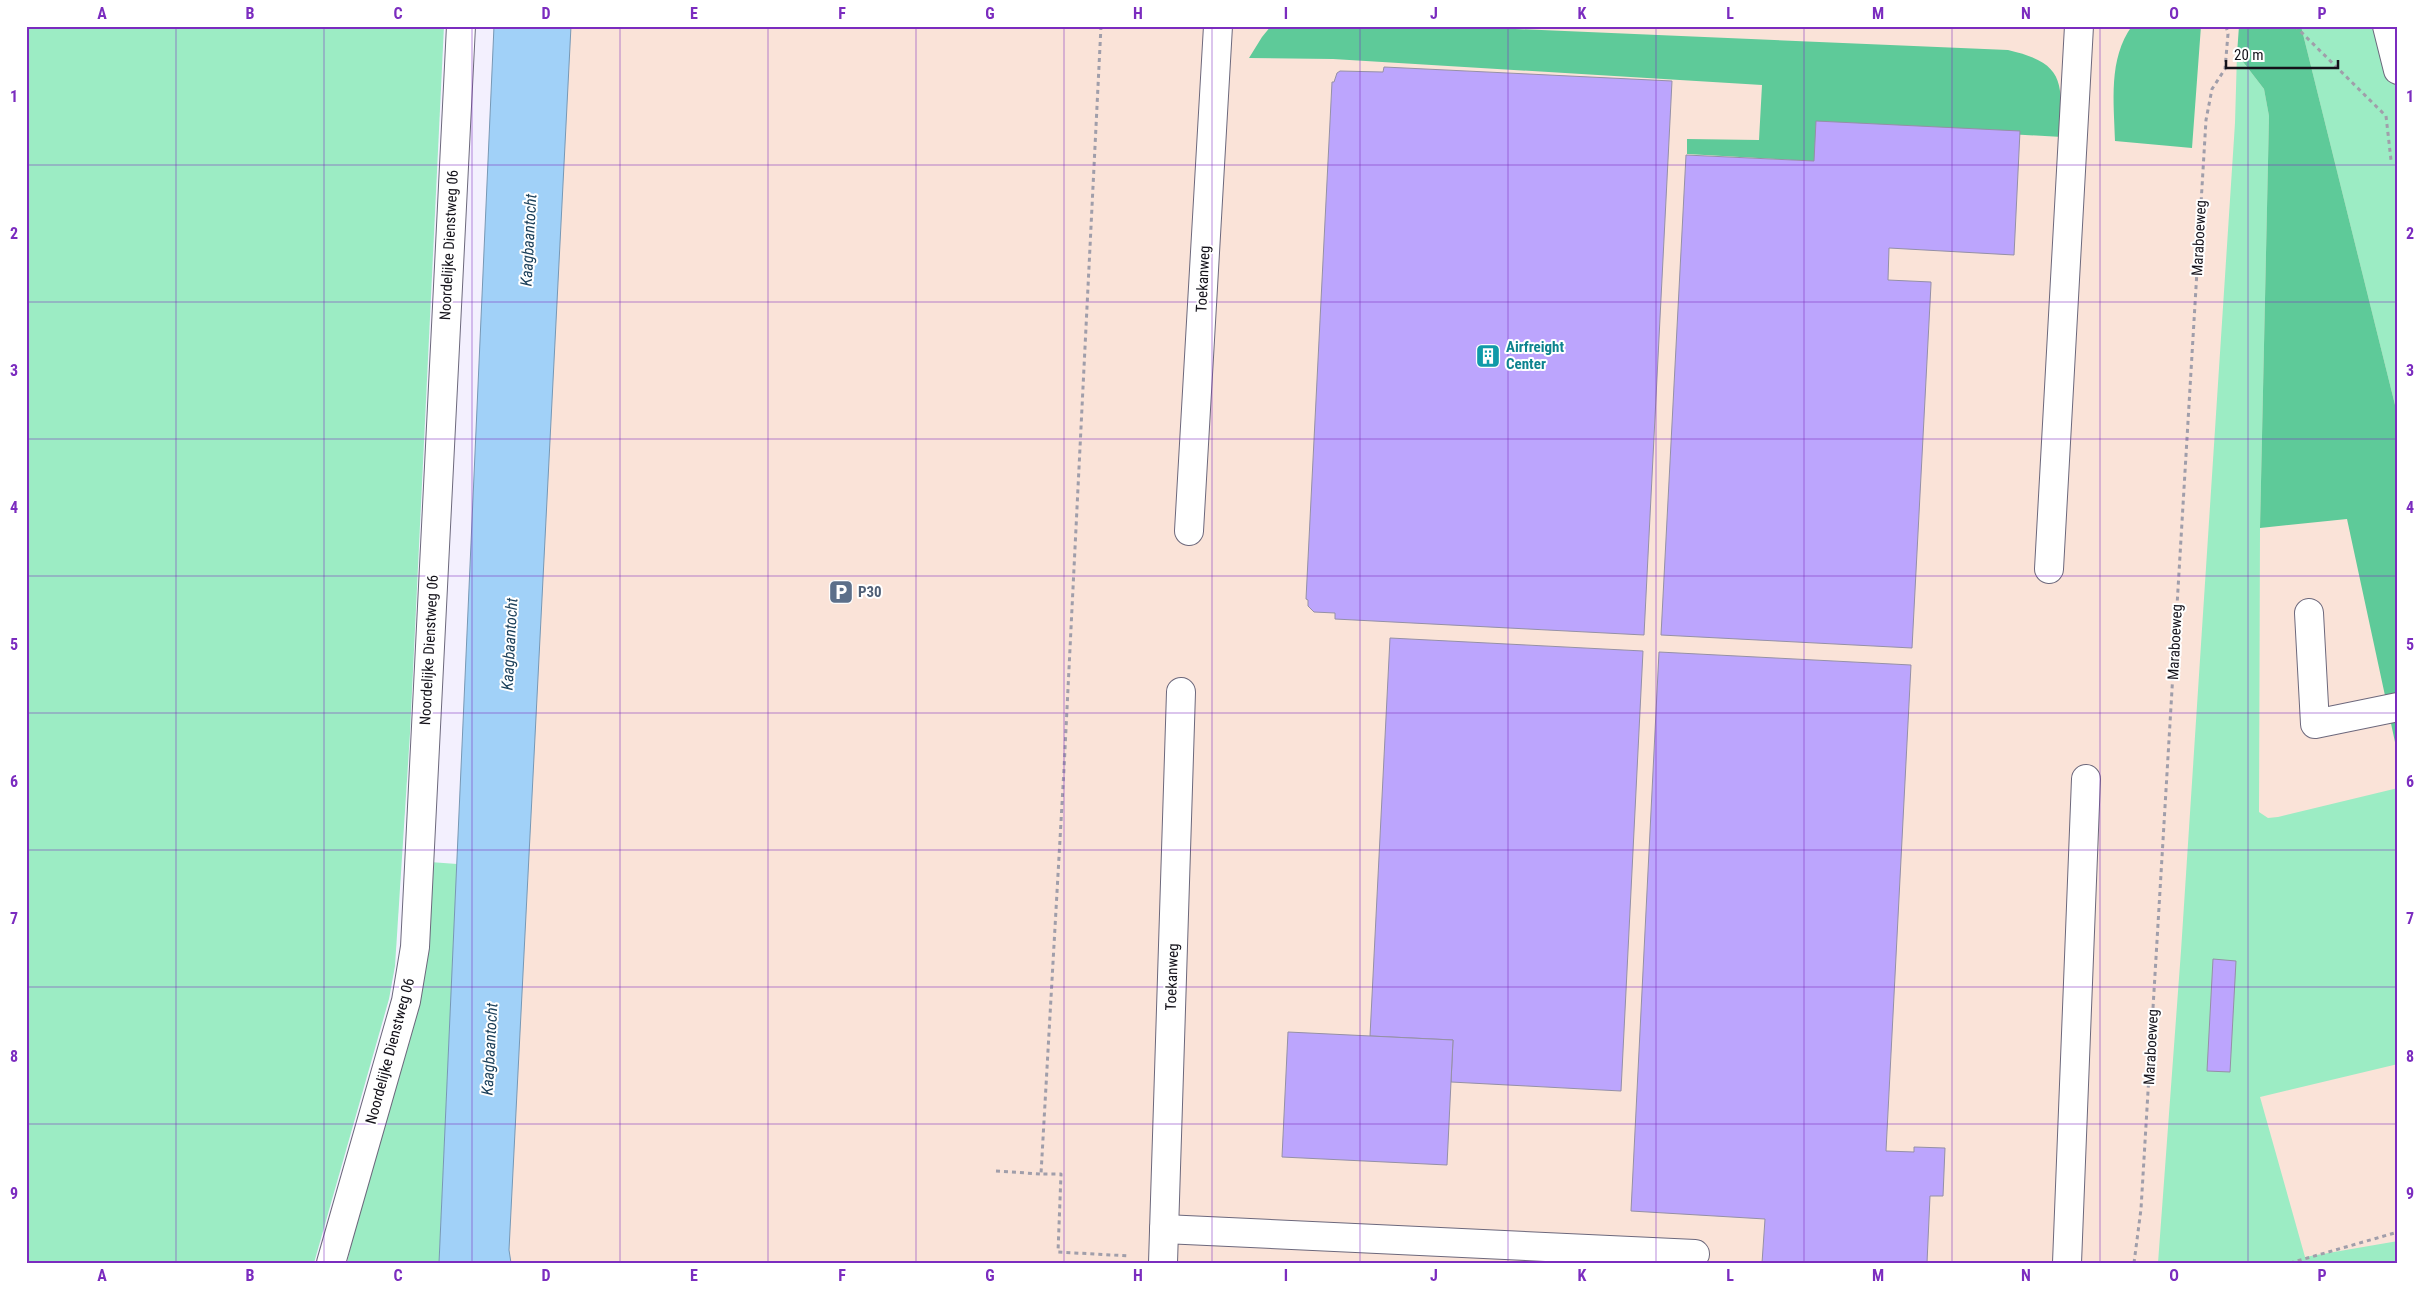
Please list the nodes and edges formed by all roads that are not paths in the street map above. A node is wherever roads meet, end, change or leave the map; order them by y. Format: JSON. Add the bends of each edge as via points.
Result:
{"nodes":[{"id":1,"x":460,"y":26,"type":"edge"},
{"id":2,"x":1218,"y":26,"type":"edge"},
{"id":3,"x":2079,"y":26,"type":"edge"},
{"id":4,"x":2387,"y":26,"type":"edge"},
{"id":5,"x":2398,"y":70,"type":"edge"},
{"id":6,"x":1188,"y":531,"type":"dead end"},
{"id":7,"x":2049,"y":569,"type":"dead end"},
{"id":8,"x":2309,"y":613,"type":"dead end"},
{"id":9,"x":1181,"y":692,"type":"dead end"},
{"id":10,"x":2398,"y":707,"type":"edge"},
{"id":11,"x":2086,"y":779,"type":"dead end"},
{"id":12,"x":1164,"y":1229,"type":"junction"},
{"id":13,"x":1695,"y":1254,"type":"dead end"},
{"id":14,"x":1163,"y":1260,"type":"edge"},
{"id":15,"x":331,"y":1263,"type":"edge"},
{"id":16,"x":2067,"y":1263,"type":"edge"}],
"edges":[{"from":1,"to":15,"type":"street","name":"Noordelijke Dienstweg 06","via":[[415,947],[406,1001]]},
{"from":2,"to":6,"type":"street","name":"Toekanweg"},
{"from":3,"to":7,"type":"street"},
{"from":4,"to":5,"type":"street"},
{"from":8,"to":10,"type":"street","via":[[2316,724]]},
{"from":9,"to":12,"type":"street","name":"Toekanweg"},
{"from":11,"to":16,"type":"street"},
{"from":12,"to":13,"type":"street"},
{"from":12,"to":14,"type":"street","name":"Toekanweg"}]}
